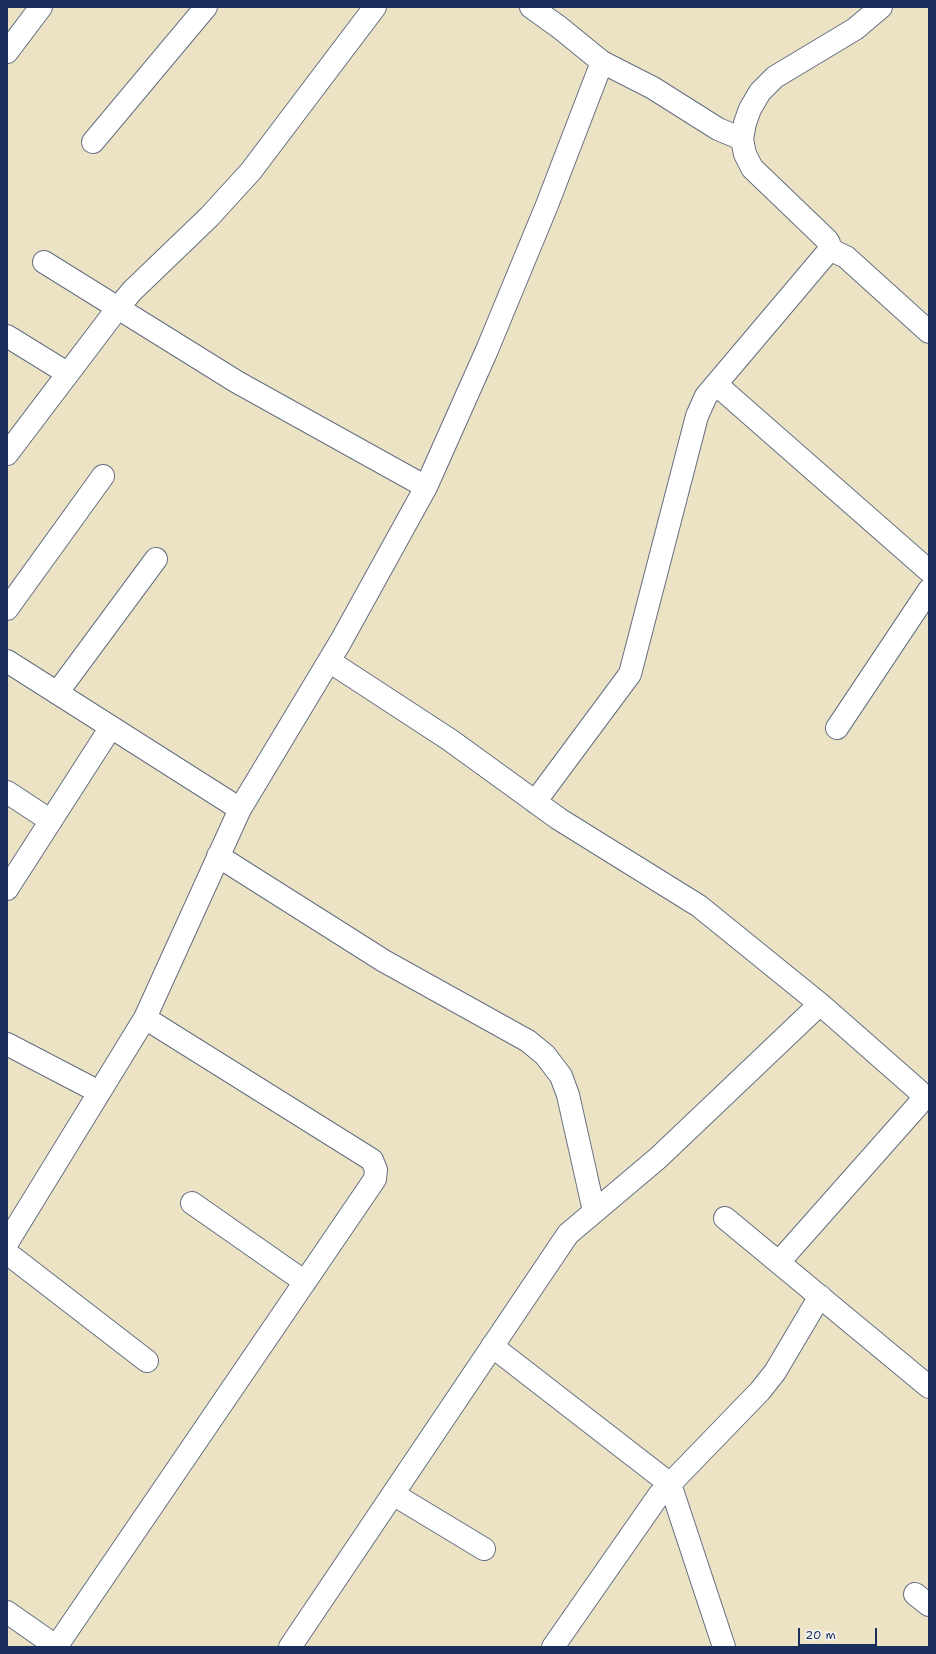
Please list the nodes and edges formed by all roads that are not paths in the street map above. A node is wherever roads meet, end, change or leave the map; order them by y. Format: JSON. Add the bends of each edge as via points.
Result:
{"nodes":[{"id":1,"x":41,"y":7,"type":"edge"},
{"id":2,"x":206,"y":7,"type":"edge"},
{"id":3,"x":375,"y":7,"type":"edge"},
{"id":4,"x":531,"y":7,"type":"edge"},
{"id":5,"x":882,"y":7,"type":"edge"},
{"id":6,"x":13,"y":30,"type":"edge"},
{"id":7,"x":7,"y":52,"type":"edge"},
{"id":8,"x":602,"y":62,"type":"junction"},
{"id":9,"x":742,"y":139,"type":"junction"},
{"id":10,"x":93,"y":142,"type":"dead end"},
{"id":11,"x":829,"y":248,"type":"junction"},
{"id":12,"x":44,"y":262,"type":"dead end"},
{"id":13,"x":117,"y":308,"type":"junction"},
{"id":14,"x":929,"y":332,"type":"edge"},
{"id":15,"x":7,"y":336,"type":"edge"},
{"id":16,"x":67,"y":373,"type":"junction"},
{"id":17,"x":716,"y":385,"type":"junction"},
{"id":18,"x":7,"y":454,"type":"edge"},
{"id":19,"x":103,"y":476,"type":"dead end"},
{"id":20,"x":426,"y":487,"type":"junction"},
{"id":21,"x":156,"y":559,"type":"dead end"},
{"id":22,"x":929,"y":571,"type":"edge"},
{"id":23,"x":929,"y":590,"type":"edge"},
{"id":24,"x":7,"y":609,"type":"edge"},
{"id":25,"x":7,"y":661,"type":"edge"},
{"id":26,"x":329,"y":661,"type":"junction"},
{"id":27,"x":57,"y":693,"type":"junction"},
{"id":28,"x":110,"y":727,"type":"junction"},
{"id":29,"x":837,"y":728,"type":"dead end"},
{"id":30,"x":7,"y":792,"type":"edge"},
{"id":31,"x":535,"y":802,"type":"junction"},
{"id":32,"x":240,"y":808,"type":"junction"},
{"id":33,"x":51,"y":821,"type":"junction"},
{"id":34,"x":218,"y":856,"type":"junction"},
{"id":35,"x":7,"y":889,"type":"edge"},
{"id":36,"x":820,"y":1004,"type":"junction"},
{"id":37,"x":145,"y":1018,"type":"junction"},
{"id":38,"x":7,"y":1044,"type":"edge"},
{"id":39,"x":100,"y":1092,"type":"junction"},
{"id":40,"x":192,"y":1203,"type":"dead end"},
{"id":41,"x":594,"y":1211,"type":"junction"},
{"id":42,"x":14,"y":1216,"type":"edge"},
{"id":43,"x":725,"y":1218,"type":"dead end"},
{"id":44,"x":7,"y":1243,"type":"edge"},
{"id":45,"x":7,"y":1253,"type":"edge"},
{"id":46,"x":779,"y":1262,"type":"junction"},
{"id":47,"x":305,"y":1282,"type":"junction"},
{"id":48,"x":820,"y":1296,"type":"junction"},
{"id":49,"x":492,"y":1346,"type":"junction"},
{"id":50,"x":147,"y":1361,"type":"dead end"},
{"id":51,"x":929,"y":1387,"type":"edge"},
{"id":52,"x":670,"y":1484,"type":"junction"},
{"id":53,"x":393,"y":1494,"type":"junction"},
{"id":54,"x":484,"y":1549,"type":"dead end"},
{"id":55,"x":7,"y":1612,"type":"edge"},
{"id":56,"x":57,"y":1647,"type":"edge"},
{"id":57,"x":290,"y":1647,"type":"edge"},
{"id":58,"x":553,"y":1647,"type":"edge"},
{"id":59,"x":724,"y":1647,"type":"edge"}],
"edges":[{"from":1,"to":6,"type":"street"},
{"from":2,"to":10,"type":"street"},
{"from":3,"to":13,"type":"street","via":[[252,171],[209,218]]},
{"from":4,"to":8,"type":"street"},
{"from":5,"to":9,"type":"street","via":[[855,29],[775,77],[760,92],[750,109]]},
{"from":6,"to":7,"type":"street"},
{"from":8,"to":9,"type":"street","via":[[653,88],[718,129]]},
{"from":8,"to":20,"type":"street","via":[[544,212]]},
{"from":9,"to":11,"type":"street","via":[[745,154],[752,168],[827,240]]},
{"from":11,"to":14,"type":"street","via":[[846,257]]},
{"from":11,"to":17,"type":"street"},
{"from":12,"to":13,"type":"street"},
{"from":13,"to":16,"type":"street"},
{"from":13,"to":20,"type":"street","via":[[236,382]]},
{"from":15,"to":16,"type":"street"},
{"from":16,"to":18,"type":"street"},
{"from":17,"to":22,"type":"street"},
{"from":17,"to":31,"type":"street","via":[[706,396],[697,416],[630,674]]},
{"from":19,"to":24,"type":"street"},
{"from":20,"to":26,"type":"street"},
{"from":21,"to":27,"type":"street"},
{"from":23,"to":29,"type":"street"},
{"from":25,"to":27,"type":"street"},
{"from":26,"to":31,"type":"street","via":[[450,740]]},
{"from":26,"to":32,"type":"street"},
{"from":27,"to":28,"type":"street"},
{"from":28,"to":32,"type":"street"},
{"from":28,"to":33,"type":"street"},
{"from":30,"to":33,"type":"street"},
{"from":31,"to":36,"type":"street","via":[[699,906]]},
{"from":32,"to":34,"type":"street"},
{"from":33,"to":35,"type":"street"},
{"from":34,"to":37,"type":"street"},
{"from":34,"to":41,"type":"street","via":[[384,961],[528,1040],[546,1055],[561,1076],[568,1095]]},
{"from":36,"to":41,"type":"street","via":[[658,1158]]},
{"from":36,"to":46,"type":"street","via":[[919,1091],[921,1097],[919,1104]]},
{"from":37,"to":39,"type":"street"},
{"from":37,"to":47,"type":"street","via":[[372,1160],[376,1170],[375,1179]]},
{"from":38,"to":39,"type":"street"},
{"from":39,"to":42,"type":"street"},
{"from":40,"to":47,"type":"street"},
{"from":41,"to":49,"type":"street","via":[[568,1234]]},
{"from":42,"to":44,"type":"street"},
{"from":43,"to":46,"type":"street"},
{"from":45,"to":50,"type":"street"},
{"from":46,"to":48,"type":"street"},
{"from":47,"to":56,"type":"street"},
{"from":48,"to":51,"type":"street"},
{"from":48,"to":52,"type":"street","via":[[775,1372],[760,1391]]},
{"from":49,"to":52,"type":"street"},
{"from":49,"to":53,"type":"street"},
{"from":52,"to":58,"type":"street","via":[[659,1494]]},
{"from":52,"to":59,"type":"street"},
{"from":53,"to":54,"type":"street"},
{"from":53,"to":57,"type":"street"},
{"from":55,"to":56,"type":"street"}]}
